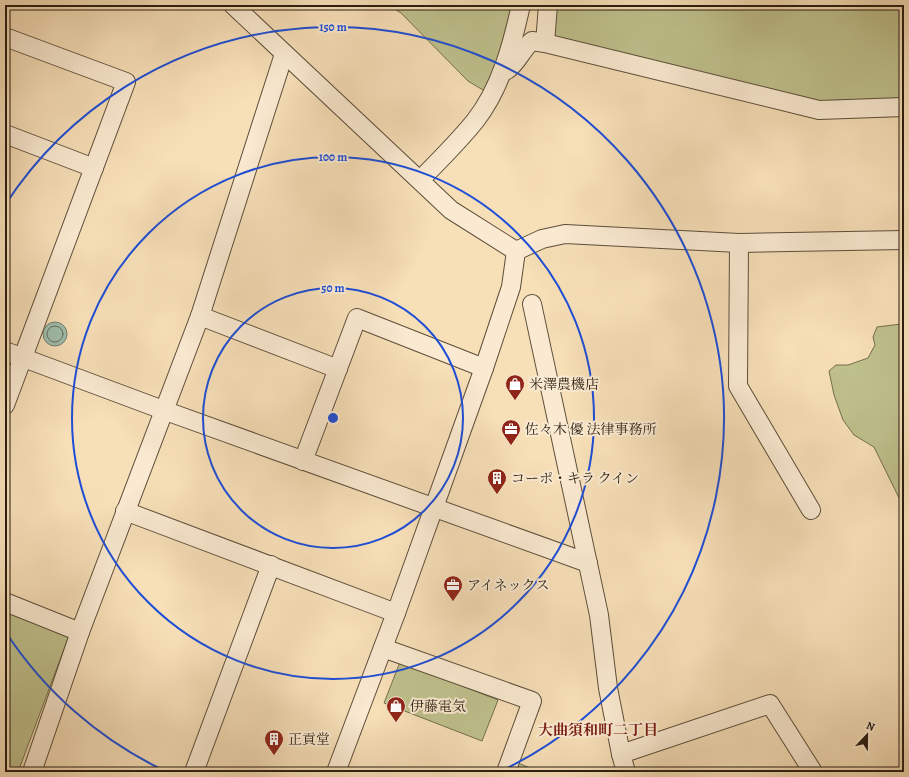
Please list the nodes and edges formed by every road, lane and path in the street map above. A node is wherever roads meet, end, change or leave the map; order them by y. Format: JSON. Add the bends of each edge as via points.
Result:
{"nodes":[{"id":1,"x":233,"y":5,"type":"edge"},
{"id":2,"x":521,"y":5,"type":"edge"},
{"id":3,"x":548,"y":5,"type":"edge"},
{"id":4,"x":5,"y":37,"type":"edge"},
{"id":5,"x":545,"y":43,"type":"junction"},
{"id":6,"x":284,"y":54,"type":"junction"},
{"id":7,"x":501,"y":75,"type":"junction"},
{"id":8,"x":904,"y":107,"type":"edge"},
{"id":9,"x":5,"y":134,"type":"edge"},
{"id":10,"x":94,"y":168,"type":"junction"},
{"id":11,"x":421,"y":180,"type":"junction"},
{"id":12,"x":901,"y":240,"type":"edge"},
{"id":13,"x":739,"y":243,"type":"junction"},
{"id":14,"x":516,"y":251,"type":"junction"},
{"id":15,"x":532,"y":304,"type":"dead end"},
{"id":16,"x":200,"y":316,"type":"junction"},
{"id":17,"x":5,"y":351,"type":"edge"},
{"id":18,"x":22,"y":357,"type":"junction"},
{"id":19,"x":484,"y":368,"type":"junction"},
{"id":20,"x":338,"y":369,"type":"junction"},
{"id":21,"x":5,"y":405,"type":"edge"},
{"id":22,"x":163,"y":410,"type":"junction"},
{"id":23,"x":303,"y":461,"type":"junction"},
{"id":24,"x":434,"y":507,"type":"junction"},
{"id":25,"x":811,"y":510,"type":"dead end"},
{"id":26,"x":125,"y":511,"type":"junction"},
{"id":27,"x":588,"y":563,"type":"junction"},
{"id":28,"x":271,"y":565,"type":"junction"},
{"id":29,"x":5,"y":602,"type":"edge"},
{"id":30,"x":396,"y":613,"type":"junction"},
{"id":31,"x":80,"y":632,"type":"junction"},
{"id":32,"x":383,"y":648,"type":"junction"},
{"id":33,"x":621,"y":754,"type":"junction"},
{"id":34,"x":32,"y":772,"type":"edge"},
{"id":35,"x":194,"y":772,"type":"edge"},
{"id":36,"x":336,"y":772,"type":"edge"},
{"id":37,"x":506,"y":772,"type":"edge"},
{"id":38,"x":626,"y":772,"type":"edge"},
{"id":39,"x":813,"y":772,"type":"edge"}],
"edges":[{"from":1,"to":6,"type":"street"},
{"from":2,"to":7,"type":"street"},
{"from":3,"to":5,"type":"street"},
{"from":4,"to":10,"type":"street","via":[[126,82]]},
{"from":5,"to":7,"type":"street","via":[[532,41],[513,66]]},
{"from":5,"to":8,"type":"street","via":[[819,110]]},
{"from":6,"to":11,"type":"street"},
{"from":6,"to":16,"type":"street"},
{"from":7,"to":11,"type":"street","via":[[476,120]]},
{"from":9,"to":10,"type":"street"},
{"from":10,"to":18,"type":"street"},
{"from":11,"to":14,"type":"street","via":[[451,210]]},
{"from":12,"to":13,"type":"street"},
{"from":13,"to":14,"type":"street","via":[[565,234],[542,239]]},
{"from":13,"to":25,"type":"street","via":[[738,386]]},
{"from":14,"to":19,"type":"street","via":[[511,287]]},
{"from":15,"to":27,"type":"street"},
{"from":16,"to":20,"type":"street"},
{"from":16,"to":22,"type":"street"},
{"from":17,"to":18,"type":"street"},
{"from":18,"to":21,"type":"street"},
{"from":18,"to":22,"type":"street"},
{"from":19,"to":20,"type":"street","via":[[357,318]]},
{"from":19,"to":24,"type":"street"},
{"from":20,"to":23,"type":"street"},
{"from":22,"to":23,"type":"street"},
{"from":22,"to":26,"type":"street"},
{"from":23,"to":24,"type":"street"},
{"from":24,"to":27,"type":"street"},
{"from":24,"to":30,"type":"street"},
{"from":26,"to":28,"type":"street"},
{"from":26,"to":31,"type":"street"},
{"from":27,"to":33,"type":"street"},
{"from":28,"to":30,"type":"street"},
{"from":28,"to":35,"type":"street"},
{"from":29,"to":31,"type":"street"},
{"from":30,"to":32,"type":"street"},
{"from":31,"to":34,"type":"street"},
{"from":32,"to":36,"type":"street"},
{"from":32,"to":37,"type":"street","via":[[532,702]]},
{"from":33,"to":38,"type":"street"},
{"from":33,"to":39,"type":"street","via":[[770,704]]}]}
